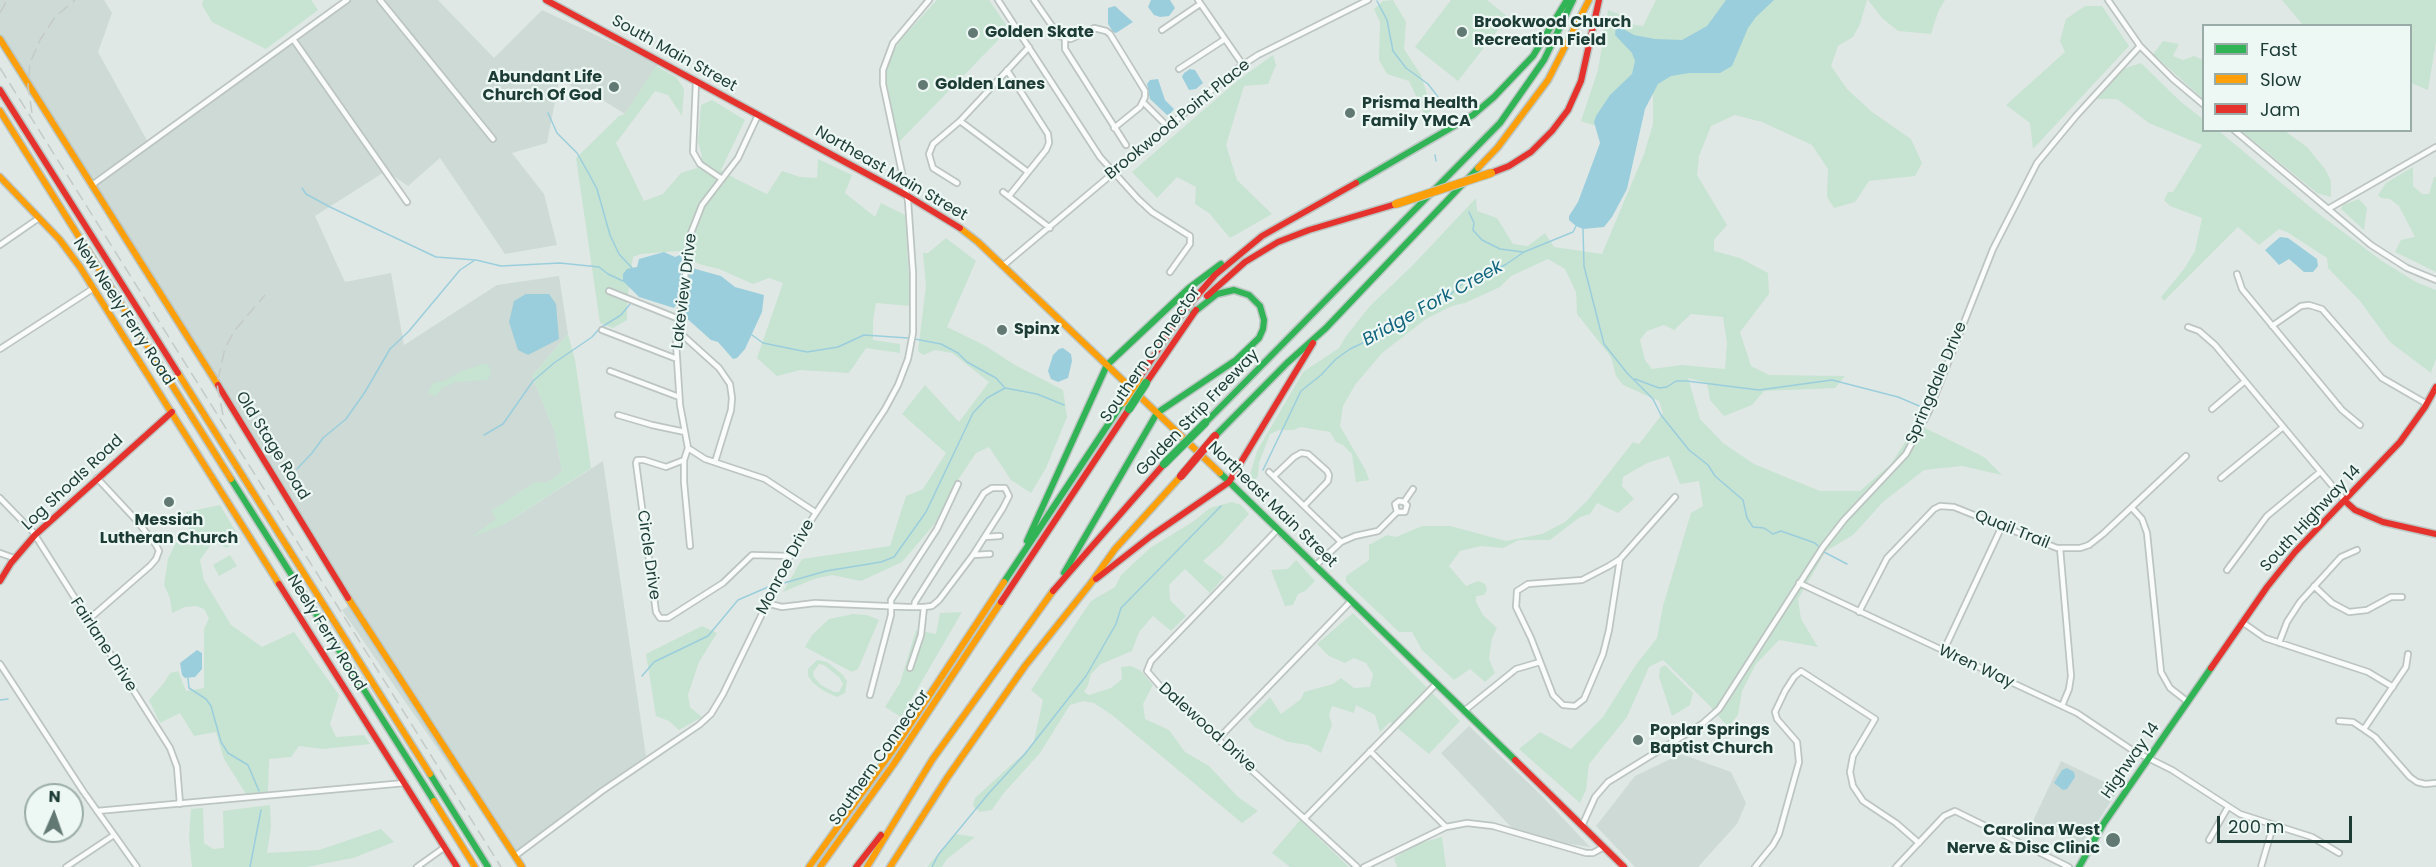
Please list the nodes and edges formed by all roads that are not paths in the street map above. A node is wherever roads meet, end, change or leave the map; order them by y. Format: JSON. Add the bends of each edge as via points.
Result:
{"nodes":[{"id":1,"x":346,"y":0,"type":"edge"},
{"id":2,"x":380,"y":0,"type":"edge"},
{"id":3,"x":546,"y":0,"type":"edge"},
{"id":4,"x":929,"y":0,"type":"edge"},
{"id":5,"x":998,"y":0,"type":"edge"},
{"id":6,"x":1034,"y":0,"type":"edge"},
{"id":7,"x":1368,"y":0,"type":"edge"},
{"id":8,"x":1567,"y":0,"type":"edge"},
{"id":9,"x":1573,"y":0,"type":"edge"},
{"id":10,"x":1589,"y":0,"type":"edge"},
{"id":11,"x":1599,"y":0,"type":"edge"},
{"id":12,"x":2108,"y":0,"type":"edge"},
{"id":13,"x":1199,"y":2,"type":"edge"},
{"id":14,"x":1162,"y":30,"type":"dead end"},
{"id":15,"x":0,"y":39,"type":"edge"},
{"id":16,"x":293,"y":39,"type":"junction"},
{"id":17,"x":1065,"y":39,"type":"junction"},
{"id":18,"x":1225,"y":39,"type":"junction"},
{"id":19,"x":2140,"y":46,"type":"junction"},
{"id":20,"x":1029,"y":47,"type":"junction"},
{"id":21,"x":1243,"y":65,"type":"junction"},
{"id":22,"x":1179,"y":69,"type":"dead end"},
{"id":23,"x":1007,"y":70,"type":"junction"},
{"id":24,"x":696,"y":82,"type":"junction"},
{"id":25,"x":0,"y":90,"type":"edge"},
{"id":26,"x":1144,"y":103,"type":"junction"},
{"id":27,"x":2202,"y":103,"type":"edge"},
{"id":28,"x":0,"y":111,"type":"edge"},
{"id":29,"x":758,"y":115,"type":"junction"},
{"id":30,"x":960,"y":121,"type":"junction"},
{"id":31,"x":1168,"y":127,"type":"junction"},
{"id":32,"x":1114,"y":128,"type":"junction"},
{"id":33,"x":2236,"y":132,"type":"edge"},
{"id":34,"x":493,"y":140,"type":"dead end"},
{"id":35,"x":1126,"y":145,"type":"dead end"},
{"id":36,"x":2436,"y":147,"type":"edge"},
{"id":37,"x":1028,"y":172,"type":"junction"},
{"id":38,"x":1113,"y":173,"type":"junction"},
{"id":39,"x":0,"y":177,"type":"edge"},
{"id":40,"x":722,"y":179,"type":"junction"},
{"id":41,"x":957,"y":183,"type":"dead end"},
{"id":42,"x":92,"y":185,"type":"junction"},
{"id":43,"x":1003,"y":192,"type":"dead end"},
{"id":44,"x":906,"y":195,"type":"junction"},
{"id":45,"x":1009,"y":196,"type":"junction"},
{"id":46,"x":406,"y":202,"type":"dead end"},
{"id":47,"x":2328,"y":209,"type":"junction"},
{"id":48,"x":39,"y":218,"type":"junction"},
{"id":49,"x":1050,"y":228,"type":"junction"},
{"id":50,"x":1262,"y":236,"type":"junction"},
{"id":51,"x":0,"y":245,"type":"edge"},
{"id":52,"x":1004,"y":265,"type":"junction"},
{"id":53,"x":1170,"y":272,"type":"dead end"},
{"id":54,"x":2237,"y":274,"type":"dead end"},
{"id":55,"x":2436,"y":280,"type":"edge"},
{"id":56,"x":94,"y":288,"type":"junction"},
{"id":57,"x":609,"y":291,"type":"dead end"},
{"id":58,"x":1193,"y":313,"type":"junction"},
{"id":59,"x":679,"y":319,"type":"junction"},
{"id":60,"x":2272,"y":326,"type":"junction"},
{"id":61,"x":2188,"y":327,"type":"dead end"},
{"id":62,"x":602,"y":330,"type":"dead end"},
{"id":63,"x":678,"y":331,"type":"junction"},
{"id":64,"x":1316,"y":337,"type":"junction"},
{"id":65,"x":0,"y":349,"type":"edge"},
{"id":66,"x":677,"y":359,"type":"junction"},
{"id":67,"x":1107,"y":365,"type":"junction"},
{"id":68,"x":610,"y":371,"type":"dead end"},
{"id":69,"x":1142,"y":381,"type":"junction"},
{"id":70,"x":2245,"y":381,"type":"junction"},
{"id":71,"x":2436,"y":387,"type":"edge"},
{"id":72,"x":679,"y":397,"type":"junction"},
{"id":73,"x":2427,"y":404,"type":"junction"},
{"id":74,"x":2212,"y":409,"type":"dead end"},
{"id":75,"x":172,"y":412,"type":"junction"},
{"id":76,"x":1157,"y":413,"type":"junction"},
{"id":77,"x":618,"y":415,"type":"dead end"},
{"id":78,"x":2360,"y":425,"type":"dead end"},
{"id":79,"x":2282,"y":428,"type":"junction"},
{"id":80,"x":686,"y":432,"type":"junction"},
{"id":81,"x":688,"y":448,"type":"junction"},
{"id":82,"x":2186,"y":456,"type":"dead end"},
{"id":83,"x":684,"y":460,"type":"junction"},
{"id":84,"x":715,"y":462,"type":"junction"},
{"id":85,"x":2320,"y":472,"type":"junction"},
{"id":86,"x":97,"y":478,"type":"junction"},
{"id":87,"x":2221,"y":478,"type":"dead end"},
{"id":88,"x":1229,"y":482,"type":"junction"},
{"id":89,"x":958,"y":484,"type":"dead end"},
{"id":90,"x":1413,"y":489,"type":"dead end"},
{"id":91,"x":1675,"y":497,"type":"dead end"},
{"id":92,"x":0,"y":498,"type":"edge"},
{"id":93,"x":2345,"y":501,"type":"junction"},
{"id":94,"x":1404,"y":502,"type":"junction"},
{"id":95,"x":1304,"y":506,"type":"junction"},
{"id":96,"x":2132,"y":508,"type":"junction"},
{"id":97,"x":815,"y":512,"type":"junction"},
{"id":98,"x":1397,"y":512,"type":"junction"},
{"id":99,"x":2002,"y":526,"type":"junction"},
{"id":100,"x":1278,"y":529,"type":"junction"},
{"id":101,"x":2436,"y":534,"type":"edge"},
{"id":102,"x":35,"y":535,"type":"junction"},
{"id":103,"x":1000,"y":536,"type":"dead end"},
{"id":104,"x":985,"y":537,"type":"junction"},
{"id":105,"x":1341,"y":542,"type":"junction"},
{"id":106,"x":690,"y":546,"type":"dead end"},
{"id":107,"x":2060,"y":548,"type":"junction"},
{"id":108,"x":2356,"y":550,"type":"dead end"},
{"id":109,"x":0,"y":553,"type":"edge"},
{"id":110,"x":990,"y":554,"type":"dead end"},
{"id":111,"x":973,"y":555,"type":"junction"},
{"id":112,"x":790,"y":556,"type":"junction"},
{"id":113,"x":14,"y":558,"type":"junction"},
{"id":114,"x":1620,"y":559,"type":"junction"},
{"id":115,"x":1017,"y":563,"type":"junction"},
{"id":116,"x":1314,"y":566,"type":"junction"},
{"id":117,"x":2227,"y":570,"type":"dead end"},
{"id":118,"x":0,"y":581,"type":"edge"},
{"id":119,"x":1091,"y":583,"type":"junction"},
{"id":120,"x":1799,"y":583,"type":"junction"},
{"id":121,"x":1058,"y":585,"type":"junction"},
{"id":122,"x":2314,"y":586,"type":"junction"},
{"id":123,"x":2402,"y":597,"type":"dead end"},
{"id":124,"x":1351,"y":601,"type":"junction"},
{"id":125,"x":766,"y":603,"type":"junction"},
{"id":126,"x":890,"y":606,"type":"junction"},
{"id":127,"x":914,"y":607,"type":"junction"},
{"id":128,"x":924,"y":608,"type":"junction"},
{"id":129,"x":1859,"y":612,"type":"junction"},
{"id":130,"x":88,"y":620,"type":"junction"},
{"id":131,"x":2242,"y":622,"type":"junction"},
{"id":132,"x":2279,"y":643,"type":"junction"},
{"id":133,"x":1943,"y":652,"type":"junction"},
{"id":134,"x":2408,"y":654,"type":"dead end"},
{"id":135,"x":1540,"y":662,"type":"junction"},
{"id":136,"x":0,"y":664,"type":"edge"},
{"id":137,"x":910,"y":668,"type":"dead end"},
{"id":138,"x":1436,"y":684,"type":"junction"},
{"id":139,"x":2393,"y":687,"type":"junction"},
{"id":140,"x":870,"y":695,"type":"dead end"},
{"id":141,"x":2188,"y":702,"type":"junction"},
{"id":142,"x":2062,"y":706,"type":"junction"},
{"id":143,"x":1464,"y":711,"type":"junction"},
{"id":144,"x":2339,"y":721,"type":"dead end"},
{"id":145,"x":2364,"y":729,"type":"junction"},
{"id":146,"x":1218,"y":738,"type":"junction"},
{"id":147,"x":1370,"y":751,"type":"junction"},
{"id":148,"x":2148,"y":759,"type":"junction"},
{"id":149,"x":405,"y":783,"type":"junction"},
{"id":150,"x":2436,"y":783,"type":"edge"},
{"id":151,"x":180,"y":804,"type":"junction"},
{"id":152,"x":2228,"y":807,"type":"junction"},
{"id":153,"x":903,"y":808,"type":"junction"},
{"id":154,"x":97,"y":811,"type":"junction"},
{"id":155,"x":1305,"y":818,"type":"junction"},
{"id":156,"x":1582,"y":826,"type":"junction"},
{"id":157,"x":2272,"y":826,"type":"junction"},
{"id":158,"x":1446,"y":827,"type":"junction"},
{"id":159,"x":114,"y":835,"type":"junction"},
{"id":160,"x":2209,"y":840,"type":"dead end"},
{"id":161,"x":1918,"y":843,"type":"junction"},
{"id":162,"x":903,"y":844,"type":"junction"},
{"id":163,"x":445,"y":847,"type":"junction"},
{"id":164,"x":1604,"y":847,"type":"junction"},
{"id":165,"x":2339,"y":853,"type":"dead end"},
{"id":166,"x":515,"y":856,"type":"junction"},
{"id":167,"x":1760,"y":861,"type":"junction"},
{"id":168,"x":1766,"y":866,"type":"edge"},
{"id":169,"x":66,"y":867,"type":"edge"},
{"id":170,"x":136,"y":867,"type":"edge"},
{"id":171,"x":417,"y":867,"type":"edge"},
{"id":172,"x":457,"y":867,"type":"edge"},
{"id":173,"x":475,"y":867,"type":"edge"},
{"id":174,"x":488,"y":867,"type":"edge"},
{"id":175,"x":522,"y":867,"type":"edge"},
{"id":176,"x":808,"y":867,"type":"edge"},
{"id":177,"x":820,"y":867,"type":"edge"},
{"id":178,"x":856,"y":867,"type":"edge"},
{"id":179,"x":867,"y":867,"type":"edge"},
{"id":180,"x":890,"y":867,"type":"edge"},
{"id":181,"x":895,"y":867,"type":"edge"},
{"id":182,"x":1357,"y":867,"type":"edge"},
{"id":183,"x":1364,"y":867,"type":"edge"},
{"id":184,"x":1624,"y":867,"type":"edge"},
{"id":185,"x":1755,"y":867,"type":"edge"},
{"id":186,"x":1896,"y":867,"type":"edge"},
{"id":187,"x":2070,"y":867,"type":"edge"},
{"id":188,"x":2079,"y":867,"type":"edge"},
{"id":189,"x":2261,"y":867,"type":"edge"}],
"edges":[{"from":1,"to":16,"type":"street"},
{"from":2,"to":34,"type":"street"},
{"from":3,"to":24,"type":"main road","name":"South Main Street"},
{"from":4,"to":44,"type":"street","name":"Monroe Drive","via":[[893,43],[883,70]]},
{"from":5,"to":20,"type":"street"},
{"from":6,"to":17,"type":"street","via":[[1050,26]]},
{"from":7,"to":21,"type":"street","name":"Brookwood Point Place"},
{"from":8,"to":50,"type":"main road","name":"Southern Connector","via":[[1533,56],[1473,115]]},
{"from":9,"to":121,"type":"main road","name":"Golden Strip Freeway","bridge":true,"via":[[1544,60],[1500,123],[1164,464]]},
{"from":10,"to":64,"type":"main road","name":"Golden Strip Freeway","via":[[1557,65],[1517,124]]},
{"from":11,"to":58,"type":"main road","name":"Southern Connector","bridge":true,"via":[[1581,81],[1568,110],[1532,152],[1491,173],[1278,242],[1230,274]]},
{"from":12,"to":19,"type":"street"},
{"from":13,"to":14,"type":"street"},
{"from":13,"to":18,"type":"street"},
{"from":15,"to":42,"type":"main road","name":"Old Stage Road"},
{"from":16,"to":42,"type":"street"},
{"from":16,"to":46,"type":"street"},
{"from":17,"to":26,"type":"street","via":[[1094,28],[1106,31],[1145,91]]},
{"from":17,"to":32,"type":"street","via":[[1065,49]]},
{"from":18,"to":21,"type":"street"},
{"from":18,"to":22,"type":"street"},
{"from":19,"to":27,"type":"street"},
{"from":19,"to":120,"type":"street","name":"Springdale Drive","via":[[2037,163],[1994,249],[1915,439],[1892,470],[1839,526]]},
{"from":20,"to":23,"type":"street"},
{"from":20,"to":38,"type":"street"},
{"from":21,"to":31,"type":"street","name":"Brookwood Point Place"},
{"from":23,"to":30,"type":"street"},
{"from":23,"to":37,"type":"street","via":[[1048,134],[1046,150]]},
{"from":24,"to":29,"type":"main road","name":"South Main Street"},
{"from":24,"to":40,"type":"street","via":[[693,152],[700,164]]},
{"from":25,"to":174,"type":"main road"},
{"from":26,"to":31,"type":"street"},
{"from":26,"to":32,"type":"street"},
{"from":28,"to":173,"type":"main road"},
{"from":29,"to":40,"type":"street","name":"Lakeview Drive","via":[[738,158]]},
{"from":29,"to":44,"type":"main road","name":"Northeast Main Street"},
{"from":30,"to":37,"type":"street"},
{"from":30,"to":41,"type":"street","via":[[933,144],[929,154],[933,168]]},
{"from":31,"to":38,"type":"street","name":"Brookwood Point Place"},
{"from":32,"to":35,"type":"street"},
{"from":33,"to":47,"type":"street"},
{"from":36,"to":47,"type":"street"},
{"from":37,"to":45,"type":"street"},
{"from":38,"to":49,"type":"street","name":"Brookwood Point Place"},
{"from":38,"to":53,"type":"street","via":[[1152,212],[1190,236],[1190,244]]},
{"from":39,"to":48,"type":"main road","name":"New Neely Ferry Road"},
{"from":40,"to":59,"type":"street","name":"Lakeview Drive","via":[[694,223]]},
{"from":42,"to":166,"type":"main road","name":"Old Stage Road","via":[[297,510],[358,615]]},
{"from":43,"to":45,"type":"street"},
{"from":44,"to":52,"type":"main road","name":"Northeast Main Street","via":[[953,223]]},
{"from":44,"to":97,"type":"street","name":"Monroe Drive","via":[[915,307],[908,359],[885,409]]},
{"from":45,"to":49,"type":"street"},
{"from":47,"to":55,"type":"street","via":[[2386,256]]},
{"from":48,"to":51,"type":"street"},
{"from":48,"to":56,"type":"main road","name":"New Neely Ferry Road"},
{"from":49,"to":52,"type":"street","name":"Brookwood Point Place"},
{"from":50,"to":67,"type":"main road","via":[[1189,288]]},
{"from":50,"to":69,"type":"main road","name":"Southern Connector","via":[[1201,289]]},
{"from":52,"to":67,"type":"main road","name":"Northeast Main Street"},
{"from":54,"to":60,"type":"street","via":[[2242,289]]},
{"from":56,"to":65,"type":"street"},
{"from":56,"to":75,"type":"main road","name":"New Neely Ferry Road"},
{"from":57,"to":59,"type":"street"},
{"from":58,"to":69,"type":"main road","name":"Southern Connector"},
{"from":58,"to":76,"type":"main road","via":[[1217,294],[1242,292],[1260,306],[1263,332],[1236,360]]},
{"from":59,"to":63,"type":"street","name":"Lakeview Drive"},
{"from":60,"to":73,"type":"street","via":[[2301,306],[2322,309],[2382,378]]},
{"from":60,"to":78,"type":"street","via":[[2342,410]]},
{"from":61,"to":70,"type":"street","via":[[2209,339]]},
{"from":62,"to":66,"type":"street"},
{"from":63,"to":66,"type":"street","name":"Lakeview Drive"},
{"from":63,"to":84,"type":"street","via":[[719,368],[730,384],[731,410]]},
{"from":64,"to":88,"type":"main road"},
{"from":64,"to":119,"type":"main road","name":"Golden Strip Freeway","bridge":true,"via":[[1215,436],[1115,549]]},
{"from":66,"to":72,"type":"street","name":"Lakeview Drive"},
{"from":67,"to":76,"type":"main road","name":"Northeast Main Street"},
{"from":67,"to":115,"type":"main road"},
{"from":68,"to":72,"type":"street"},
{"from":69,"to":115,"type":"main road","name":"Southern Connector","bridge":true,"via":[[1123,402]]},
{"from":69,"to":177,"type":"main road","name":"Southern Connector","bridge":true,"via":[[1129,409],[893,765]]},
{"from":70,"to":74,"type":"street"},
{"from":70,"to":79,"type":"street"},
{"from":71,"to":73,"type":"main road","name":"South Highway 14"},
{"from":72,"to":80,"type":"street","name":"Lakeview Drive"},
{"from":73,"to":93,"type":"main road","name":"South Highway 14","via":[[2400,442]]},
{"from":75,"to":86,"type":"main road","name":"Log Shoals Road"},
{"from":75,"to":149,"type":"main road","name":"Neely Ferry Road"},
{"from":76,"to":88,"type":"main road","name":"Northeast Main Street"},
{"from":76,"to":121,"type":"main road"},
{"from":77,"to":80,"type":"street"},
{"from":79,"to":85,"type":"street"},
{"from":79,"to":87,"type":"street"},
{"from":80,"to":81,"type":"street","name":"Lakeview Drive"},
{"from":81,"to":83,"type":"street"},
{"from":81,"to":84,"type":"street"},
{"from":82,"to":96,"type":"street","name":"Quail Trail"},
{"from":83,"to":106,"type":"street"},
{"from":83,"to":112,"type":"street","name":"Circle Drive","via":[[666,467],[644,460],[636,463],[661,619],[723,583],[750,556]]},
{"from":84,"to":97,"type":"street","via":[[765,479]]},
{"from":85,"to":93,"type":"street"},
{"from":85,"to":117,"type":"street","via":[[2264,519]]},
{"from":86,"to":102,"type":"main road","name":"Log Shoals Road"},
{"from":86,"to":130,"type":"street","via":[[137,520],[159,551],[150,566]]},
{"from":88,"to":100,"type":"main road","name":"Northeast Main Street"},
{"from":88,"to":119,"type":"main road"},
{"from":89,"to":126,"type":"street","via":[[942,520]]},
{"from":90,"to":94,"type":"street"},
{"from":91,"to":114,"type":"street"},
{"from":92,"to":102,"type":"street","name":"Fairlane Drive"},
{"from":93,"to":101,"type":"main road","via":[[2355,510],[2383,522]]},
{"from":93,"to":131,"type":"main road","name":"South Highway 14","via":[[2287,561]]},
{"from":94,"to":98,"type":"street","via":[[1395,504]]},
{"from":94,"to":98,"type":"street","via":[[1405,512]]},
{"from":95,"to":95,"type":"street","via":[[1329,475],[1308,454],[1301,453],[1272,474]]},
{"from":95,"to":105,"type":"street"},
{"from":96,"to":107,"type":"street","name":"Quail Trail","via":[[2089,545]]},
{"from":96,"to":141,"type":"street","via":[[2147,533],[2161,672],[2170,688]]},
{"from":97,"to":112,"type":"street","name":"Monroe Drive"},
{"from":98,"to":105,"type":"street","via":[[1378,531]]},
{"from":99,"to":107,"type":"street","name":"Quail Trail"},
{"from":99,"to":129,"type":"street","name":"Quail Trail","via":[[1954,507],[1934,509],[1887,558]]},
{"from":99,"to":133,"type":"street"},
{"from":100,"to":116,"type":"main road","name":"Northeast Main Street"},
{"from":100,"to":146,"type":"street","name":"Dalewood Drive","via":[[1148,666],[1149,675]]},
{"from":102,"to":113,"type":"main road","name":"Log Shoals Road"},
{"from":102,"to":130,"type":"street","name":"Fairlane Drive"},
{"from":103,"to":104,"type":"street"},
{"from":104,"to":111,"type":"street"},
{"from":104,"to":127,"type":"street","via":[[1008,498],[1005,488],[992,488],[984,493]]},
{"from":105,"to":116,"type":"street"},
{"from":107,"to":142,"type":"street","via":[[2071,676]]},
{"from":108,"to":122,"type":"street","via":[[2341,557]]},
{"from":109,"to":113,"type":"street"},
{"from":110,"to":111,"type":"street"},
{"from":111,"to":128,"type":"street","via":[[939,600]]},
{"from":112,"to":125,"type":"street","name":"Monroe Drive"},
{"from":113,"to":118,"type":"main road","name":"Log Shoals Road"},
{"from":114,"to":135,"type":"street","via":[[1582,580],[1519,588],[1515,594],[1516,607]]},
{"from":114,"to":135,"type":"street","via":[[1607,642],[1583,700],[1571,707],[1559,703]]},
{"from":115,"to":176,"type":"main road","name":"Southern Connector","via":[[886,760]]},
{"from":116,"to":124,"type":"main road","name":"Northeast Main Street"},
{"from":119,"to":162,"type":"main road","name":"Golden Strip Freeway","via":[[1013,681]]},
{"from":120,"to":129,"type":"street","name":"Wren Way"},
{"from":120,"to":156,"type":"street","name":"Springdale Drive","via":[[1719,709],[1702,724],[1608,782],[1595,797]]},
{"from":121,"to":153,"type":"main road","name":"Golden Strip Freeway","via":[[955,725]]},
{"from":122,"to":123,"type":"street","via":[[2349,612]]},
{"from":122,"to":132,"type":"street","via":[[2293,612]]},
{"from":124,"to":138,"type":"main road","name":"Northeast Main Street"},
{"from":124,"to":146,"type":"street"},
{"from":125,"to":126,"type":"street","via":[[782,607],[815,603]]},
{"from":125,"to":166,"type":"street","name":"Monroe Drive","via":[[723,694],[706,719]]},
{"from":126,"to":127,"type":"street"},
{"from":126,"to":140,"type":"street"},
{"from":127,"to":128,"type":"street"},
{"from":128,"to":137,"type":"street","via":[[921,635]]},
{"from":129,"to":133,"type":"street","name":"Wren Way"},
{"from":130,"to":151,"type":"street","name":"Fairlane Drive","via":[[173,753]]},
{"from":131,"to":132,"type":"street"},
{"from":131,"to":141,"type":"main road","name":"South Highway 14"},
{"from":132,"to":139,"type":"street","via":[[2368,672]]},
{"from":133,"to":142,"type":"street","name":"Wren Way"},
{"from":134,"to":139,"type":"street","via":[[2406,667]]},
{"from":135,"to":143,"type":"street","via":[[1516,669]]},
{"from":136,"to":154,"type":"street"},
{"from":138,"to":143,"type":"main road","name":"Northeast Main Street"},
{"from":138,"to":147,"type":"street"},
{"from":139,"to":145,"type":"street"},
{"from":141,"to":148,"type":"main road","name":"Highway 14"},
{"from":142,"to":148,"type":"street","name":"Wren Way"},
{"from":143,"to":156,"type":"main road","name":"Northeast Main Street"},
{"from":144,"to":145,"type":"street","via":[[2354,722]]},
{"from":145,"to":150,"type":"street","via":[[2382,742],[2410,777],[2425,784]]},
{"from":146,"to":155,"type":"street","name":"Dalewood Drive"},
{"from":147,"to":155,"type":"street"},
{"from":147,"to":158,"type":"street"},
{"from":148,"to":152,"type":"street","name":"Wren Way"},
{"from":148,"to":188,"type":"main road","name":"Highway 14"},
{"from":149,"to":151,"type":"street"},
{"from":149,"to":163,"type":"main road","name":"Neely Ferry Road"},
{"from":151,"to":154,"type":"street"},
{"from":152,"to":157,"type":"street","name":"Wren Way"},
{"from":152,"to":160,"type":"street"},
{"from":153,"to":178,"type":"main road"},
{"from":153,"to":179,"type":"main road","name":"Golden Strip Freeway"},
{"from":154,"to":159,"type":"street"},
{"from":155,"to":182,"type":"street","name":"Dalewood Drive"},
{"from":156,"to":164,"type":"main road","name":"Northeast Main Street"},
{"from":157,"to":165,"type":"street","name":"Wren Way","via":[[2312,837]]},
{"from":157,"to":189,"type":"street"},
{"from":158,"to":164,"type":"street","via":[[1485,824],[1586,854]]},
{"from":158,"to":183,"type":"street"},
{"from":159,"to":169,"type":"street"},
{"from":159,"to":170,"type":"street"},
{"from":161,"to":167,"type":"street","via":[[1863,801],[1853,786],[1853,756],[1875,718],[1801,671],[1775,712],[1797,742],[1799,762],[1779,834]]},
{"from":161,"to":186,"type":"street"},
{"from":161,"to":187,"type":"street","via":[[1946,814],[1959,812]]},
{"from":162,"to":180,"type":"main road","name":"Golden Strip Freeway"},
{"from":162,"to":181,"type":"main road"},
{"from":163,"to":171,"type":"street"},
{"from":163,"to":172,"type":"main road","name":"Neely Ferry Road"},
{"from":164,"to":184,"type":"main road","name":"Northeast Main Street"},
{"from":166,"to":175,"type":"main road","name":"Old Stage Road"},
{"from":167,"to":168,"type":"street"},
{"from":167,"to":185,"type":"street"}]}
